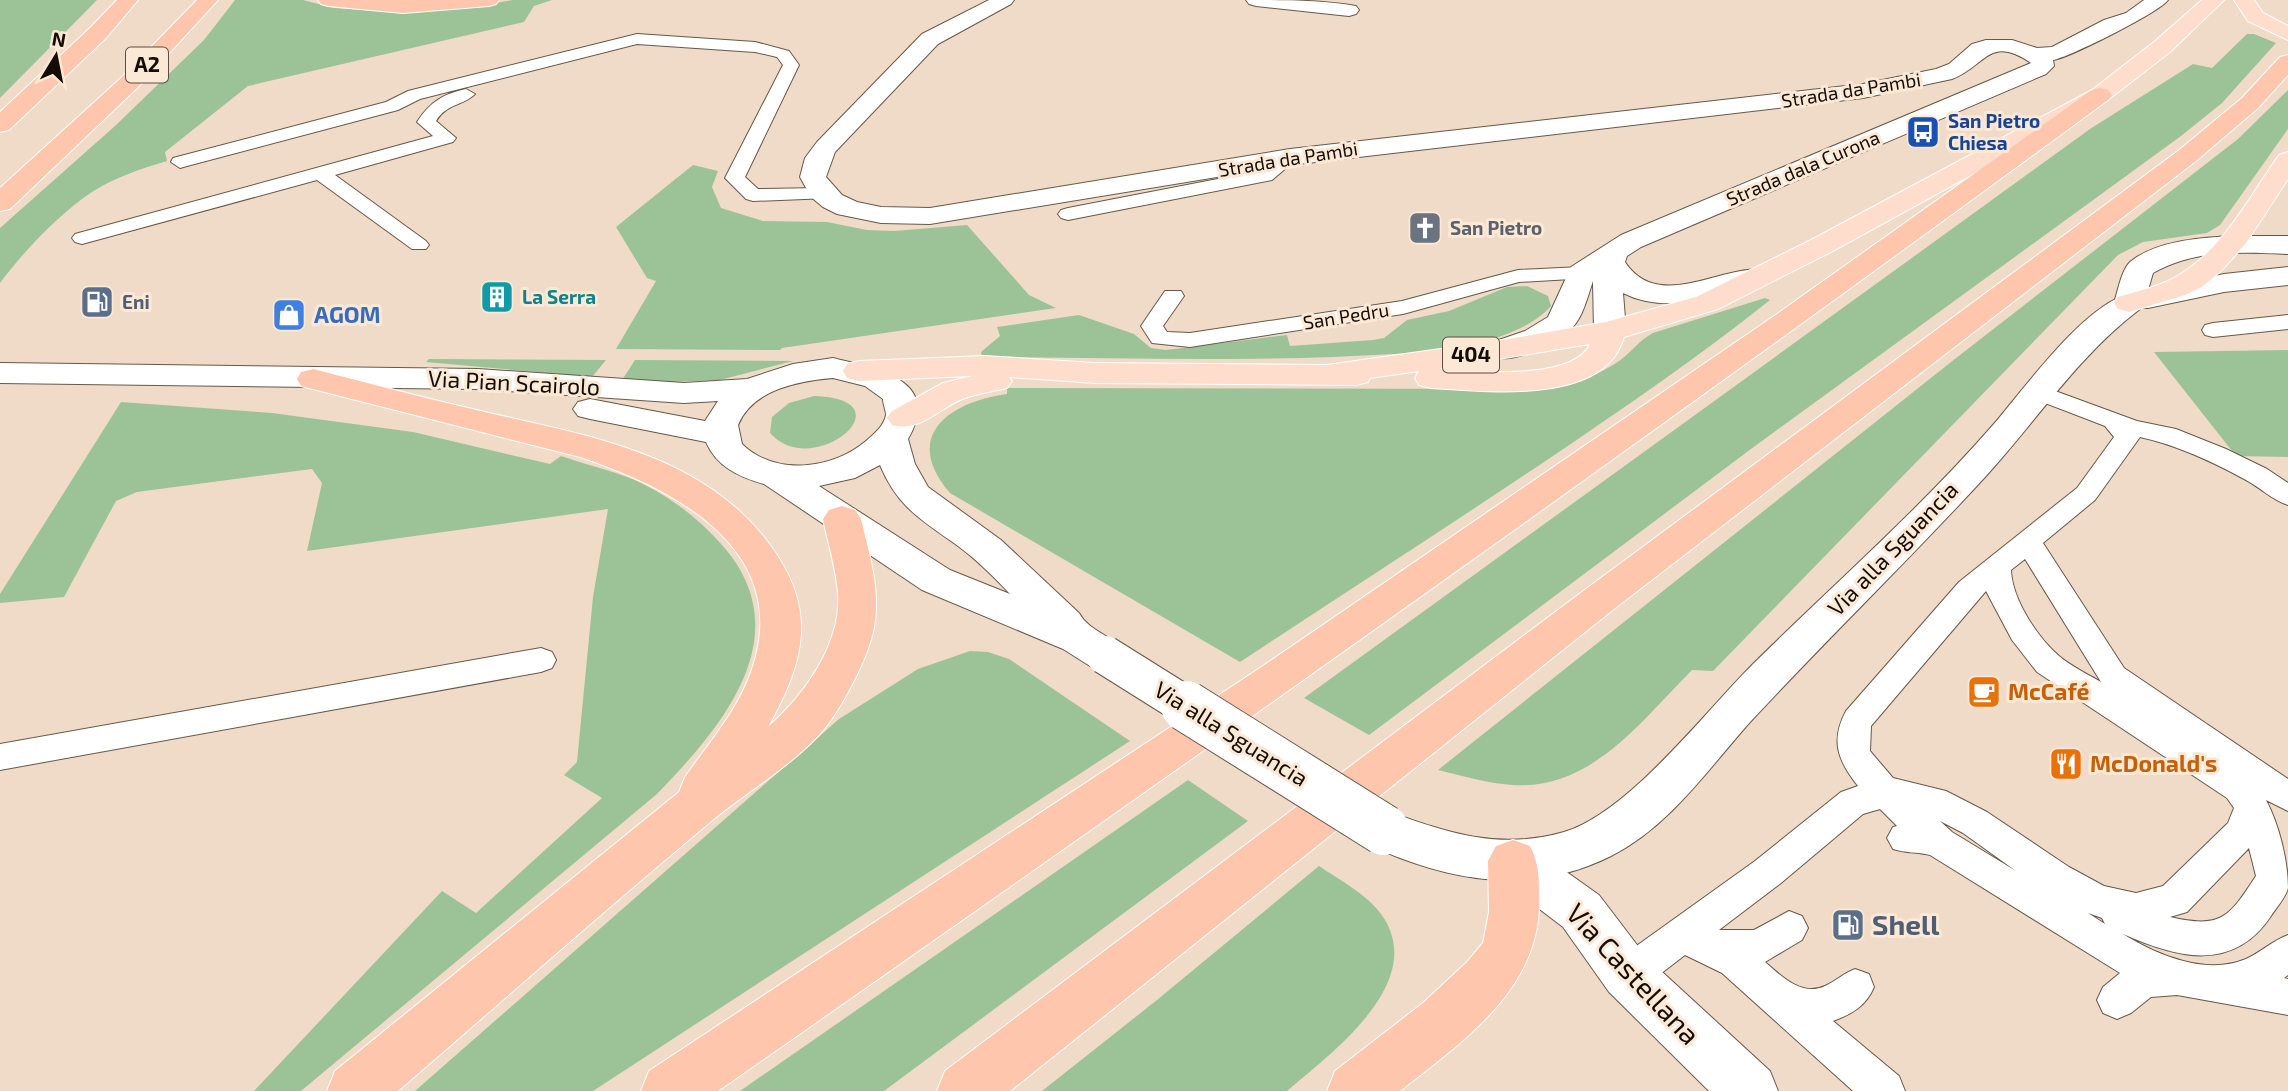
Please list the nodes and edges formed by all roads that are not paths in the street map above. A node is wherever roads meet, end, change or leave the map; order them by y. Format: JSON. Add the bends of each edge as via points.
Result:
{"nodes":[{"id":1,"x":128,"y":0,"type":"edge"},
{"id":2,"x":208,"y":0,"type":"edge"},
{"id":3,"x":328,"y":0,"type":"edge"},
{"id":4,"x":489,"y":0,"type":"edge"},
{"id":5,"x":1004,"y":0,"type":"edge"},
{"id":6,"x":1256,"y":0,"type":"edge"},
{"id":7,"x":2158,"y":0,"type":"edge"},
{"id":8,"x":2214,"y":0,"type":"edge"},
{"id":9,"x":2247,"y":6,"type":"edge"},
{"id":10,"x":1349,"y":10,"type":"dead end"},
{"id":11,"x":2288,"y":34,"type":"edge"},
{"id":12,"x":2034,"y":55,"type":"junction"},
{"id":13,"x":2288,"y":62,"type":"edge"},
{"id":14,"x":534,"y":64,"type":"junction"},
{"id":15,"x":2100,"y":95,"type":"junction"},
{"id":16,"x":0,"y":125,"type":"edge"},
{"id":17,"x":1290,"y":157,"type":"junction"},
{"id":18,"x":2288,"y":160,"type":"edge"},
{"id":19,"x":180,"y":162,"type":"dead end"},
{"id":20,"x":320,"y":173,"type":"junction"},
{"id":21,"x":822,"y":194,"type":"junction"},
{"id":22,"x":0,"y":203,"type":"edge"},
{"id":23,"x":1068,"y":214,"type":"dead end"},
{"id":24,"x":82,"y":238,"type":"dead end"},
{"id":25,"x":2228,"y":244,"type":"junction"},
{"id":26,"x":419,"y":245,"type":"dead end"},
{"id":27,"x":2288,"y":245,"type":"edge"},
{"id":28,"x":1613,"y":255,"type":"junction"},
{"id":29,"x":1581,"y":274,"type":"junction"},
{"id":30,"x":2288,"y":276,"type":"edge"},
{"id":31,"x":1759,"y":277,"type":"junction"},
{"id":32,"x":1173,"y":296,"type":"dead end"},
{"id":33,"x":2129,"y":303,"type":"junction"},
{"id":34,"x":2288,"y":322,"type":"edge"},
{"id":35,"x":2213,"y":330,"type":"dead end"},
{"id":36,"x":1610,"y":331,"type":"junction"},
{"id":37,"x":1497,"y":351,"type":"junction"},
{"id":38,"x":859,"y":371,"type":"junction"},
{"id":39,"x":0,"y":373,"type":"edge"},
{"id":40,"x":1095,"y":373,"type":"junction"},
{"id":41,"x":1330,"y":374,"type":"junction"},
{"id":42,"x":274,"y":375,"type":"junction"},
{"id":43,"x":313,"y":379,"type":"junction"},
{"id":44,"x":754,"y":388,"type":"junction"},
{"id":45,"x":2036,"y":391,"type":"junction"},
{"id":46,"x":2114,"y":421,"type":"junction"},
{"id":47,"x":898,"y":429,"type":"junction"},
{"id":48,"x":720,"y":434,"type":"junction"},
{"id":49,"x":777,"y":476,"type":"junction"},
{"id":50,"x":2288,"y":496,"type":"edge"},
{"id":51,"x":842,"y":519,"type":"junction"},
{"id":52,"x":2029,"y":543,"type":"junction"},
{"id":53,"x":1997,"y":567,"type":"junction"},
{"id":54,"x":1091,"y":646,"type":"junction"},
{"id":55,"x":541,"y":660,"type":"dead end"},
{"id":56,"x":0,"y":757,"type":"edge"},
{"id":57,"x":1885,"y":790,"type":"junction"},
{"id":58,"x":2287,"y":796,"type":"edge"},
{"id":59,"x":2254,"y":810,"type":"junction"},
{"id":60,"x":688,"y":812,"type":"junction"},
{"id":61,"x":1513,"y":861,"type":"junction"},
{"id":62,"x":1972,"y":890,"type":"dead end"},
{"id":63,"x":2089,"y":897,"type":"junction"},
{"id":64,"x":2033,"y":900,"type":"junction"},
{"id":65,"x":1789,"y":928,"type":"dead end"},
{"id":66,"x":2288,"y":952,"type":"edge"},
{"id":67,"x":1663,"y":957,"type":"junction"},
{"id":68,"x":2194,"y":981,"type":"junction"},
{"id":69,"x":1855,"y":987,"type":"dead end"},
{"id":70,"x":2288,"y":997,"type":"edge"},
{"id":71,"x":1777,"y":998,"type":"junction"},
{"id":72,"x":2117,"y":1000,"type":"dead end"},
{"id":73,"x":355,"y":1091,"type":"edge"},
{"id":74,"x":668,"y":1091,"type":"edge"},
{"id":75,"x":965,"y":1091,"type":"edge"},
{"id":76,"x":1355,"y":1091,"type":"edge"},
{"id":77,"x":1750,"y":1091,"type":"edge"},
{"id":78,"x":1884,"y":1091,"type":"edge"}],
"edges":[{"from":1,"to":16,"type":"highway","number":"A2"},
{"from":2,"to":22,"type":"highway","number":"A2","via":[[83,127]]},
{"from":3,"to":4,"type":"highway","via":[[403,7]]},
{"from":5,"to":21,"type":"street","via":[[930,39],[826,147],[813,177]]},
{"from":6,"to":10,"type":"street"},
{"from":7,"to":12,"type":"street","via":[[2133,18],[2111,24],[2057,53]]},
{"from":8,"to":15,"type":"main road"},
{"from":9,"to":11,"type":"main road","via":[[2263,23]]},
{"from":12,"to":17,"type":"street","name":"Strada da Pambi","via":[[1985,47],[1946,73],[1863,91]]},
{"from":12,"to":28,"type":"street","name":"Strada dala Curona","via":[[2042,61],[2041,68]]},
{"from":13,"to":75,"type":"highway","via":[[2250,103],[2187,156],[1589,608]]},
{"from":14,"to":19,"type":"lane"},
{"from":14,"to":20,"type":"lane","via":[[543,71],[434,107],[426,122],[447,138]]},
{"from":14,"to":21,"type":"lane","via":[[637,38],[755,47],[783,54],[791,65],[735,178],[754,195]]},
{"from":15,"to":31,"type":"main road"},
{"from":15,"to":74,"type":"highway","via":[[1424,576]]},
{"from":17,"to":21,"type":"street","name":"Strada da Pambi","via":[[930,216],[876,214],[835,203]]},
{"from":17,"to":23,"type":"lane","via":[[1265,176]]},
{"from":18,"to":25,"type":"main road"},
{"from":20,"to":24,"type":"lane"},
{"from":20,"to":26,"type":"lane"},
{"from":25,"to":27,"type":"street"},
{"from":25,"to":33,"type":"main road","via":[[2199,275],[2177,288]]},
{"from":28,"to":29,"type":"street","name":"Strada dala Curona"},
{"from":28,"to":31,"type":"street","via":[[1616,271],[1632,285],[1667,295]]},
{"from":28,"to":36,"type":"street"},
{"from":29,"to":32,"type":"lane","name":"San Pedru","via":[[1518,276],[1403,307],[1190,340],[1160,338],[1152,326]]},
{"from":29,"to":37,"type":"street","via":[[1559,324],[1536,338]]},
{"from":30,"to":33,"type":"street","name":"Via alla Sguancia","via":[[2224,283]]},
{"from":31,"to":36,"type":"main road","number":"404","via":[[1707,303]]},
{"from":33,"to":45,"type":"street","name":"Via alla Sguancia","via":[[2087,336]]},
{"from":34,"to":35,"type":"lane"},
{"from":36,"to":37,"type":"main road","number":"404"},
{"from":36,"to":41,"type":"main road","via":[[1601,358],[1550,378],[1489,381]]},
{"from":37,"to":41,"type":"main road","number":"404"},
{"from":38,"to":40,"type":"main road","number":"404","via":[[985,366]]},
{"from":38,"to":44,"type":"street","via":[[805,370]]},
{"from":38,"to":47,"type":"street","via":[[888,384],[903,405]]},
{"from":39,"to":42,"type":"street","name":"Via Pian Scairolo"},
{"from":40,"to":41,"type":"main road","number":"404"},
{"from":40,"to":47,"type":"main road","number":"404","via":[[983,382],[941,396]]},
{"from":42,"to":43,"type":"street","name":"Via Pian Scairolo"},
{"from":42,"to":44,"type":"street","name":"Via Pian Scairolo","via":[[491,379],[684,393]]},
{"from":43,"to":48,"type":"street","name":"Via Pian Scairolo","via":[[534,401]]},
{"from":43,"to":60,"type":"highway","via":[[619,458],[685,488],[739,529],[769,573],[782,625],[757,707]]},
{"from":44,"to":48,"type":"street","via":[[724,418]]},
{"from":45,"to":46,"type":"lane"},
{"from":45,"to":61,"type":"street","name":"Via alla Sguancia","via":[[1989,451],[1647,804],[1593,842],[1538,859]]},
{"from":46,"to":50,"type":"lane","via":[[2217,455]]},
{"from":46,"to":52,"type":"lane","via":[[2127,437],[2086,494]]},
{"from":47,"to":49,"type":"street","via":[[876,454],[855,466],[802,478]]},
{"from":47,"to":54,"type":"street","name":"Via alla Sguancia","via":[[895,461],[908,489],[986,548]]},
{"from":48,"to":49,"type":"street","via":[[724,449],[736,462]]},
{"from":49,"to":51,"type":"street","name":"Via alla Sguancia"},
{"from":51,"to":54,"type":"street","name":"Via alla Sguancia","via":[[936,580]]},
{"from":51,"to":60,"type":"highway","via":[[858,594],[849,645],[836,674],[804,722]]},
{"from":52,"to":53,"type":"lane"},
{"from":52,"to":58,"type":"lane","via":[[2113,676]]},
{"from":53,"to":57,"type":"lane","via":[[1969,589],[1857,720],[1852,744],[1856,757]]},
{"from":53,"to":59,"type":"lane","via":[[1997,584],[2032,648],[2048,664],[2239,788]]},
{"from":54,"to":61,"type":"street","name":"Via alla Sguancia","bridge":true,"via":[[1384,830],[1445,854]]},
{"from":55,"to":56,"type":"lane"},
{"from":57,"to":63,"type":"lane","via":[[1949,808]]},
{"from":57,"to":64,"type":"lane","via":[[1923,840]]},
{"from":57,"to":67,"type":"lane","via":[[1853,802]]},
{"from":59,"to":63,"type":"lane","via":[[2244,830],[2174,900],[2160,908],[2115,908]]},
{"from":59,"to":63,"type":"lane","via":[[2276,873],[2241,927],[2231,933],[2197,939],[2165,933],[2134,923]]},
{"from":60,"to":73,"type":"highway"},
{"from":61,"to":67,"type":"street","name":"Via Castellana","via":[[1581,911]]},
{"from":61,"to":76,"type":"highway","via":[[1514,917],[1509,945],[1495,970],[1473,994]]},
{"from":62,"to":64,"type":"lane","via":[[1997,888]]},
{"from":64,"to":68,"type":"lane","via":[[2133,961]]},
{"from":65,"to":67,"type":"lane","via":[[1759,947]]},
{"from":66,"to":68,"type":"lane","via":[[2251,976]]},
{"from":67,"to":71,"type":"lane","via":[[1735,961]]},
{"from":67,"to":77,"type":"street","name":"Via Castellana","via":[[1685,1032]]},
{"from":68,"to":70,"type":"lane"},
{"from":68,"to":72,"type":"lane","via":[[2146,978]]},
{"from":69,"to":71,"type":"lane","via":[[1830,1005],[1812,1008]]},
{"from":71,"to":78,"type":"lane"}]}
